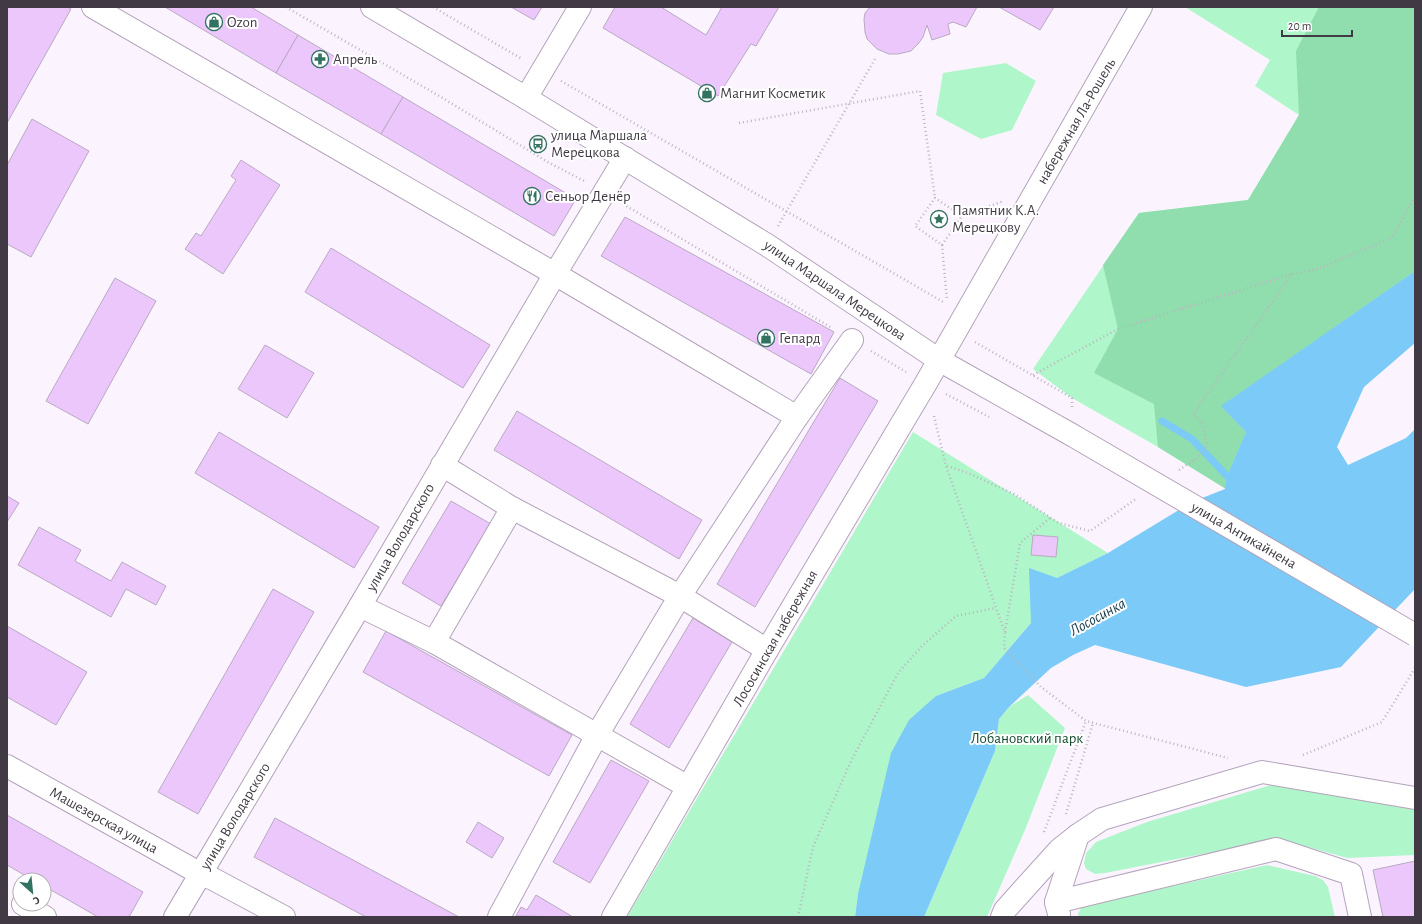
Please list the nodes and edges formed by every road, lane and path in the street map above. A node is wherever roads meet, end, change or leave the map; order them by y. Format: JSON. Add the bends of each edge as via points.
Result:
{"nodes":[{"id":1,"x":93,"y":7,"type":"edge"},
{"id":2,"x":372,"y":7,"type":"edge"},
{"id":3,"x":433,"y":7,"type":"edge"},
{"id":4,"x":580,"y":7,"type":"edge"},
{"id":5,"x":1141,"y":7,"type":"edge"},
{"id":6,"x":875,"y":59,"type":"dead end"},
{"id":7,"x":543,"y":71,"type":"junction"},
{"id":8,"x":526,"y":98,"type":"junction"},
{"id":9,"x":849,"y":104,"type":"junction"},
{"id":10,"x":739,"y":123,"type":"dead end"},
{"id":11,"x":625,"y":158,"type":"junction"},
{"id":12,"x":1415,"y":196,"type":"edge"},
{"id":13,"x":935,"y":198,"type":"junction"},
{"id":14,"x":1010,"y":199,"type":"dead end"},
{"id":15,"x":787,"y":211,"type":"junction"},
{"id":16,"x":962,"y":216,"type":"junction"},
{"id":17,"x":767,"y":245,"type":"junction"},
{"id":18,"x":942,"y":245,"type":"junction"},
{"id":19,"x":555,"y":274,"type":"junction"},
{"id":20,"x":1292,"y":274,"type":"junction"},
{"id":21,"x":956,"y":331,"type":"junction"},
{"id":22,"x":852,"y":340,"type":"dead end"},
{"id":23,"x":939,"y":360,"type":"junction"},
{"id":24,"x":1032,"y":375,"type":"junction"},
{"id":25,"x":926,"y":383,"type":"junction"},
{"id":26,"x":797,"y":417,"type":"junction"},
{"id":27,"x":1072,"y":435,"type":"junction"},
{"id":28,"x":442,"y":465,"type":"junction"},
{"id":29,"x":946,"y":466,"type":"junction"},
{"id":30,"x":1178,"y":471,"type":"dead end"},
{"id":31,"x":1140,"y":497,"type":"dead end"},
{"id":32,"x":512,"y":508,"type":"junction"},
{"id":33,"x":1050,"y":518,"type":"junction"},
{"id":34,"x":680,"y":596,"type":"junction"},
{"id":35,"x":360,"y":606,"type":"junction"},
{"id":36,"x":996,"y":608,"type":"junction"},
{"id":37,"x":1005,"y":633,"type":"junction"},
{"id":38,"x":1415,"y":635,"type":"edge"},
{"id":39,"x":434,"y":642,"type":"junction"},
{"id":40,"x":767,"y":650,"type":"junction"},
{"id":41,"x":1415,"y":668,"type":"edge"},
{"id":42,"x":1086,"y":721,"type":"junction"},
{"id":43,"x":1093,"y":723,"type":"junction"},
{"id":44,"x":597,"y":735,"type":"junction"},
{"id":45,"x":1297,"y":757,"type":"dead end"},
{"id":46,"x":1229,"y":758,"type":"dead end"},
{"id":47,"x":7,"y":766,"type":"edge"},
{"id":48,"x":688,"y":787,"type":"junction"},
{"id":49,"x":1415,"y":798,"type":"edge"},
{"id":50,"x":1043,"y":832,"type":"dead end"},
{"id":51,"x":1072,"y":839,"type":"junction"},
{"id":52,"x":201,"y":874,"type":"junction"},
{"id":53,"x":1058,"y":910,"type":"edge"},
{"id":54,"x":175,"y":917,"type":"edge"},
{"id":55,"x":284,"y":917,"type":"edge"},
{"id":56,"x":499,"y":917,"type":"edge"},
{"id":57,"x":613,"y":917,"type":"edge"},
{"id":58,"x":798,"y":917,"type":"edge"},
{"id":59,"x":1002,"y":917,"type":"edge"},
{"id":60,"x":1360,"y":917,"type":"edge"}],
"edges":[{"from":1,"to":19,"type":"street"},
{"from":2,"to":8,"type":"street","name":"улица Маршала Мерецкова"},
{"from":3,"to":7,"type":"path"},
{"from":4,"to":7,"type":"street"},
{"from":5,"to":21,"type":"street","name":"набережная Ла-Рошель"},
{"from":6,"to":9,"type":"path"},
{"from":7,"to":8,"type":"street"},
{"from":7,"to":15,"type":"path"},
{"from":8,"to":11,"type":"street","name":"улица Маршала Мерецкова"},
{"from":9,"to":10,"type":"path"},
{"from":9,"to":13,"type":"path","via":[[920,91]]},
{"from":9,"to":15,"type":"path"},
{"from":11,"to":17,"type":"street","name":"улица Маршала Мерецкова"},
{"from":11,"to":19,"type":"street","name":"улица Володарского"},
{"from":12,"to":20,"type":"path","via":[[1392,238],[1314,270]]},
{"from":13,"to":16,"type":"path"},
{"from":13,"to":18,"type":"path","via":[[915,226]]},
{"from":14,"to":16,"type":"path"},
{"from":15,"to":17,"type":"path"},
{"from":15,"to":18,"type":"path","via":[[947,304]]},
{"from":16,"to":18,"type":"path"},
{"from":17,"to":23,"type":"street","name":"улица Маршала Мерецкова"},
{"from":19,"to":26,"type":"street"},
{"from":19,"to":28,"type":"street","name":"улица Володарского"},
{"from":20,"to":24,"type":"path","via":[[1118,329]]},
{"from":20,"to":30,"type":"path","via":[[1193,414],[1202,422],[1207,446],[1197,458]]},
{"from":21,"to":23,"type":"street","name":"набережная Ла-Рошель"},
{"from":21,"to":24,"type":"path"},
{"from":22,"to":26,"type":"street"},
{"from":23,"to":25,"type":"street","name":"Лососинская набережная"},
{"from":23,"to":27,"type":"street","name":"улица Маршала Мерецкова"},
{"from":24,"to":27,"type":"path","via":[[1072,398]]},
{"from":25,"to":29,"type":"path"},
{"from":25,"to":40,"type":"street","name":"Лососинская набережная"},
{"from":26,"to":34,"type":"street"},
{"from":27,"to":38,"type":"street","name":"улица Антикайнена","bridge":true},
{"from":28,"to":32,"type":"street"},
{"from":28,"to":35,"type":"street","name":"улица Володарского"},
{"from":29,"to":33,"type":"path","via":[[1014,494]]},
{"from":29,"to":36,"type":"path"},
{"from":31,"to":33,"type":"path","via":[[1090,531]]},
{"from":32,"to":34,"type":"street"},
{"from":32,"to":39,"type":"street"},
{"from":33,"to":37,"type":"path","via":[[1020,543]]},
{"from":34,"to":40,"type":"street"},
{"from":34,"to":44,"type":"street"},
{"from":35,"to":39,"type":"street"},
{"from":35,"to":52,"type":"street","name":"улица Володарского"},
{"from":36,"to":37,"type":"path"},
{"from":36,"to":58,"type":"path","via":[[956,616],[923,645],[898,673],[851,761],[812,846]]},
{"from":37,"to":42,"type":"path","via":[[1004,648],[1041,687]]},
{"from":39,"to":44,"type":"street"},
{"from":40,"to":48,"type":"street","name":"Лососинская набережная"},
{"from":41,"to":45,"type":"path","via":[[1382,722]]},
{"from":42,"to":43,"type":"path"},
{"from":42,"to":50,"type":"path"},
{"from":43,"to":46,"type":"path"},
{"from":43,"to":51,"type":"path","via":[[1064,822]]},
{"from":44,"to":48,"type":"street"},
{"from":44,"to":56,"type":"street"},
{"from":47,"to":52,"type":"street","name":"Машезерская улица"},
{"from":48,"to":57,"type":"street","name":"Лососинская набережная"},
{"from":49,"to":51,"type":"street","via":[[1262,772],[1102,820]]},
{"from":51,"to":53,"type":"street"},
{"from":51,"to":59,"type":"street","via":[[1059,850]]},
{"from":52,"to":54,"type":"street","name":"улица Володарского"},
{"from":52,"to":55,"type":"street","name":"Машезерская улица"},
{"from":53,"to":60,"type":"street","via":[[1276,849],[1351,874]]}]}
